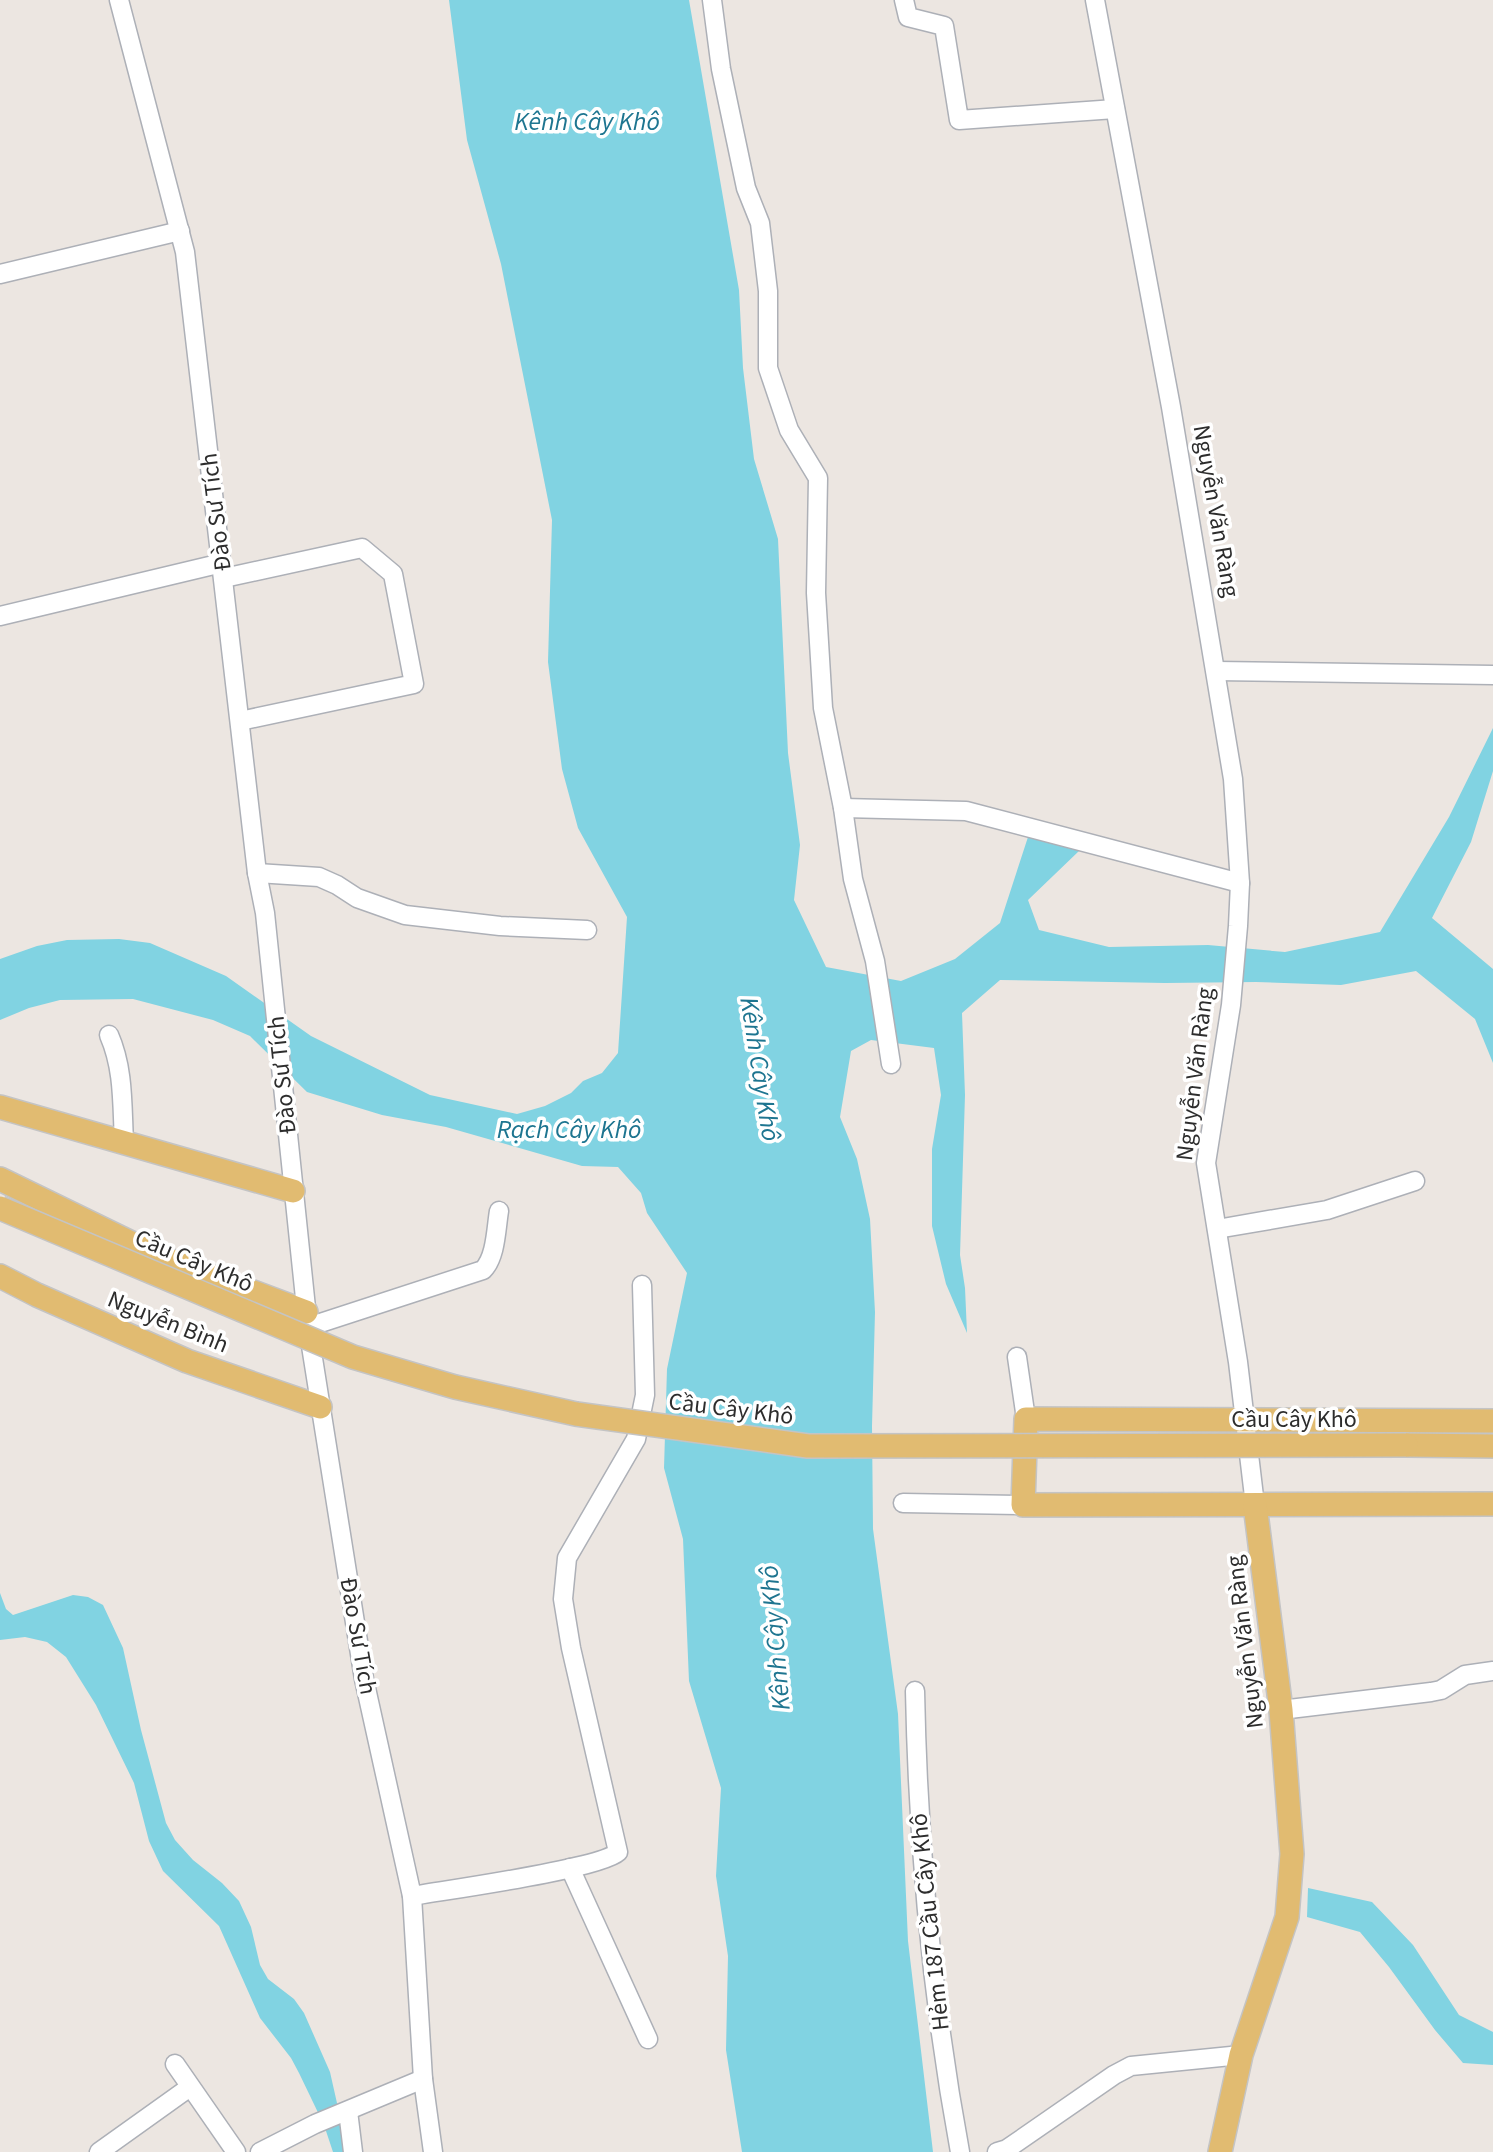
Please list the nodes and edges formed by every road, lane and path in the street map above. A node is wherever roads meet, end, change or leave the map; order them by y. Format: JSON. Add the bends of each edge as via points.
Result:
{"nodes":[{"id":1,"x":119,"y":0,"type":"edge"},
{"id":2,"x":712,"y":0,"type":"edge"},
{"id":3,"x":904,"y":0,"type":"edge"},
{"id":4,"x":1095,"y":0,"type":"edge"},
{"id":5,"x":1115,"y":109,"type":"junction"},
{"id":6,"x":180,"y":231,"type":"junction"},
{"id":7,"x":0,"y":274,"type":"edge"},
{"id":8,"x":223,"y":570,"type":"junction"},
{"id":9,"x":0,"y":615,"type":"edge"},
{"id":10,"x":1216,"y":671,"type":"junction"},
{"id":11,"x":1493,"y":675,"type":"edge"},
{"id":12,"x":240,"y":721,"type":"junction"},
{"id":13,"x":843,"y":808,"type":"junction"},
{"id":14,"x":257,"y":873,"type":"junction"},
{"id":15,"x":1240,"y":883,"type":"junction"},
{"id":16,"x":587,"y":930,"type":"dead end"},
{"id":17,"x":109,"y":1035,"type":"dead end"},
{"id":18,"x":891,"y":1064,"type":"dead end"},
{"id":19,"x":0,"y":1107,"type":"edge"},
{"id":20,"x":124,"y":1142,"type":"junction"},
{"id":21,"x":0,"y":1179,"type":"edge"},
{"id":22,"x":1415,"y":1181,"type":"dead end"},
{"id":23,"x":293,"y":1191,"type":"junction"},
{"id":24,"x":0,"y":1208,"type":"edge"},
{"id":25,"x":499,"y":1211,"type":"dead end"},
{"id":26,"x":1217,"y":1229,"type":"junction"},
{"id":27,"x":0,"y":1276,"type":"edge"},
{"id":28,"x":642,"y":1285,"type":"dead end"},
{"id":29,"x":307,"y":1319,"type":"junction"},
{"id":30,"x":1017,"y":1357,"type":"dead end"},
{"id":31,"x":320,"y":1407,"type":"junction"},
{"id":32,"x":1026,"y":1419,"type":"junction"},
{"id":33,"x":1245,"y":1421,"type":"junction"},
{"id":34,"x":1493,"y":1421,"type":"edge"},
{"id":35,"x":1493,"y":1446,"type":"edge"},
{"id":36,"x":902,"y":1503,"type":"dead end"},
{"id":37,"x":1493,"y":1504,"type":"edge"},
{"id":38,"x":1023,"y":1505,"type":"junction"},
{"id":39,"x":1255,"y":1505,"type":"junction"},
{"id":40,"x":1493,"y":1671,"type":"edge"},
{"id":41,"x":915,"y":1691,"type":"dead end"},
{"id":42,"x":1281,"y":1710,"type":"junction"},
{"id":43,"x":570,"y":1868,"type":"junction"},
{"id":44,"x":412,"y":1896,"type":"junction"},
{"id":45,"x":648,"y":2039,"type":"dead end"},
{"id":46,"x":1241,"y":2055,"type":"junction"},
{"id":47,"x":175,"y":2064,"type":"dead end"},
{"id":48,"x":423,"y":2079,"type":"junction"},
{"id":49,"x":190,"y":2087,"type":"junction"},
{"id":50,"x":346,"y":2112,"type":"junction"},
{"id":51,"x":99,"y":2152,"type":"edge"},
{"id":52,"x":236,"y":2152,"type":"edge"},
{"id":53,"x":260,"y":2152,"type":"edge"},
{"id":54,"x":353,"y":2152,"type":"edge"},
{"id":55,"x":433,"y":2152,"type":"edge"},
{"id":56,"x":960,"y":2152,"type":"edge"},
{"id":57,"x":997,"y":2152,"type":"edge"},
{"id":58,"x":1220,"y":2152,"type":"edge"}],
"edges":[{"from":1,"to":6,"type":"street","name":"Đào Sư Tích"},
{"from":2,"to":13,"type":"street","via":[[746,188],[760,223],[768,292],[768,368],[789,430],[818,478],[816,593],[824,708]]},
{"from":3,"to":5,"type":"street","via":[[908,17],[944,26],[959,120]]},
{"from":4,"to":5,"type":"street","name":"Nguyễn Văn Ràng"},
{"from":5,"to":10,"type":"street","name":"Nguyễn Văn Ràng"},
{"from":6,"to":7,"type":"street"},
{"from":6,"to":8,"type":"street","name":"Đào Sư Tích"},
{"from":8,"to":9,"type":"street"},
{"from":8,"to":12,"type":"street","name":"Đào Sư Tích"},
{"from":8,"to":12,"type":"street","via":[[362,548],[393,574],[414,684]]},
{"from":10,"to":11,"type":"street"},
{"from":10,"to":15,"type":"street","name":"Nguyễn Văn Ràng","via":[[1233,779]]},
{"from":12,"to":14,"type":"street","name":"Đào Sư Tích"},
{"from":13,"to":15,"type":"street","via":[[967,811]]},
{"from":13,"to":18,"type":"street"},
{"from":14,"to":16,"type":"street","via":[[319,877],[357,898],[405,915]]},
{"from":14,"to":23,"type":"street","name":"Đào Sư Tích"},
{"from":15,"to":26,"type":"street","name":"Nguyễn Văn Ràng","via":[[1231,1005],[1206,1163]]},
{"from":17,"to":20,"type":"street","via":[[121,1072]]},
{"from":19,"to":20,"type":"main road"},
{"from":20,"to":23,"type":"main road"},
{"from":21,"to":29,"type":"main road","via":[[158,1256]]},
{"from":22,"to":26,"type":"street","via":[[1327,1210]]},
{"from":23,"to":29,"type":"street","name":"Đào Sư Tích"},
{"from":24,"to":35,"type":"main road","name":"Cầu Cây Khô","bridge":true,"via":[[354,1357],[456,1387],[576,1414],[808,1446]]},
{"from":25,"to":29,"type":"street","via":[[492,1255],[483,1270]]},
{"from":26,"to":33,"type":"street","name":"Nguyễn Văn Ràng"},
{"from":27,"to":31,"type":"main road","name":"Nguyễn Bình","via":[[187,1361]]},
{"from":28,"to":43,"type":"street","via":[[645,1395],[636,1439],[567,1558],[563,1599],[618,1852],[612,1858]]},
{"from":29,"to":31,"type":"street","name":"Đào Sư Tích"},
{"from":30,"to":32,"type":"street"},
{"from":31,"to":44,"type":"street","name":"Đào Sư Tích","via":[[364,1679]]},
{"from":32,"to":33,"type":"main road"},
{"from":32,"to":38,"type":"main road"},
{"from":33,"to":34,"type":"main road"},
{"from":33,"to":39,"type":"street","name":"Nguyễn Văn Ràng"},
{"from":36,"to":38,"type":"street"},
{"from":37,"to":39,"type":"main road"},
{"from":38,"to":39,"type":"main road"},
{"from":39,"to":42,"type":"main road","name":"Nguyễn Văn Ràng"},
{"from":40,"to":42,"type":"street","via":[[1465,1675],[1441,1690]]},
{"from":41,"to":56,"type":"street","name":"Hẻm 187 Cầu Cây Khô","via":[[917,1796],[925,1878],[946,2076]]},
{"from":42,"to":46,"type":"main road","name":"Nguyễn Văn Ràng","via":[[1292,1854],[1287,1917]]},
{"from":43,"to":44,"type":"street"},
{"from":43,"to":45,"type":"street"},
{"from":44,"to":48,"type":"street","name":"Đào Sư Tích"},
{"from":46,"to":57,"type":"street","via":[[1131,2066]]},
{"from":46,"to":58,"type":"main road","name":"Nguyễn Văn Ràng"},
{"from":47,"to":49,"type":"street"},
{"from":48,"to":50,"type":"street"},
{"from":48,"to":55,"type":"street","name":"Đào Sư Tích"},
{"from":49,"to":51,"type":"street"},
{"from":49,"to":52,"type":"street"},
{"from":50,"to":53,"type":"street"},
{"from":50,"to":54,"type":"street"}]}
